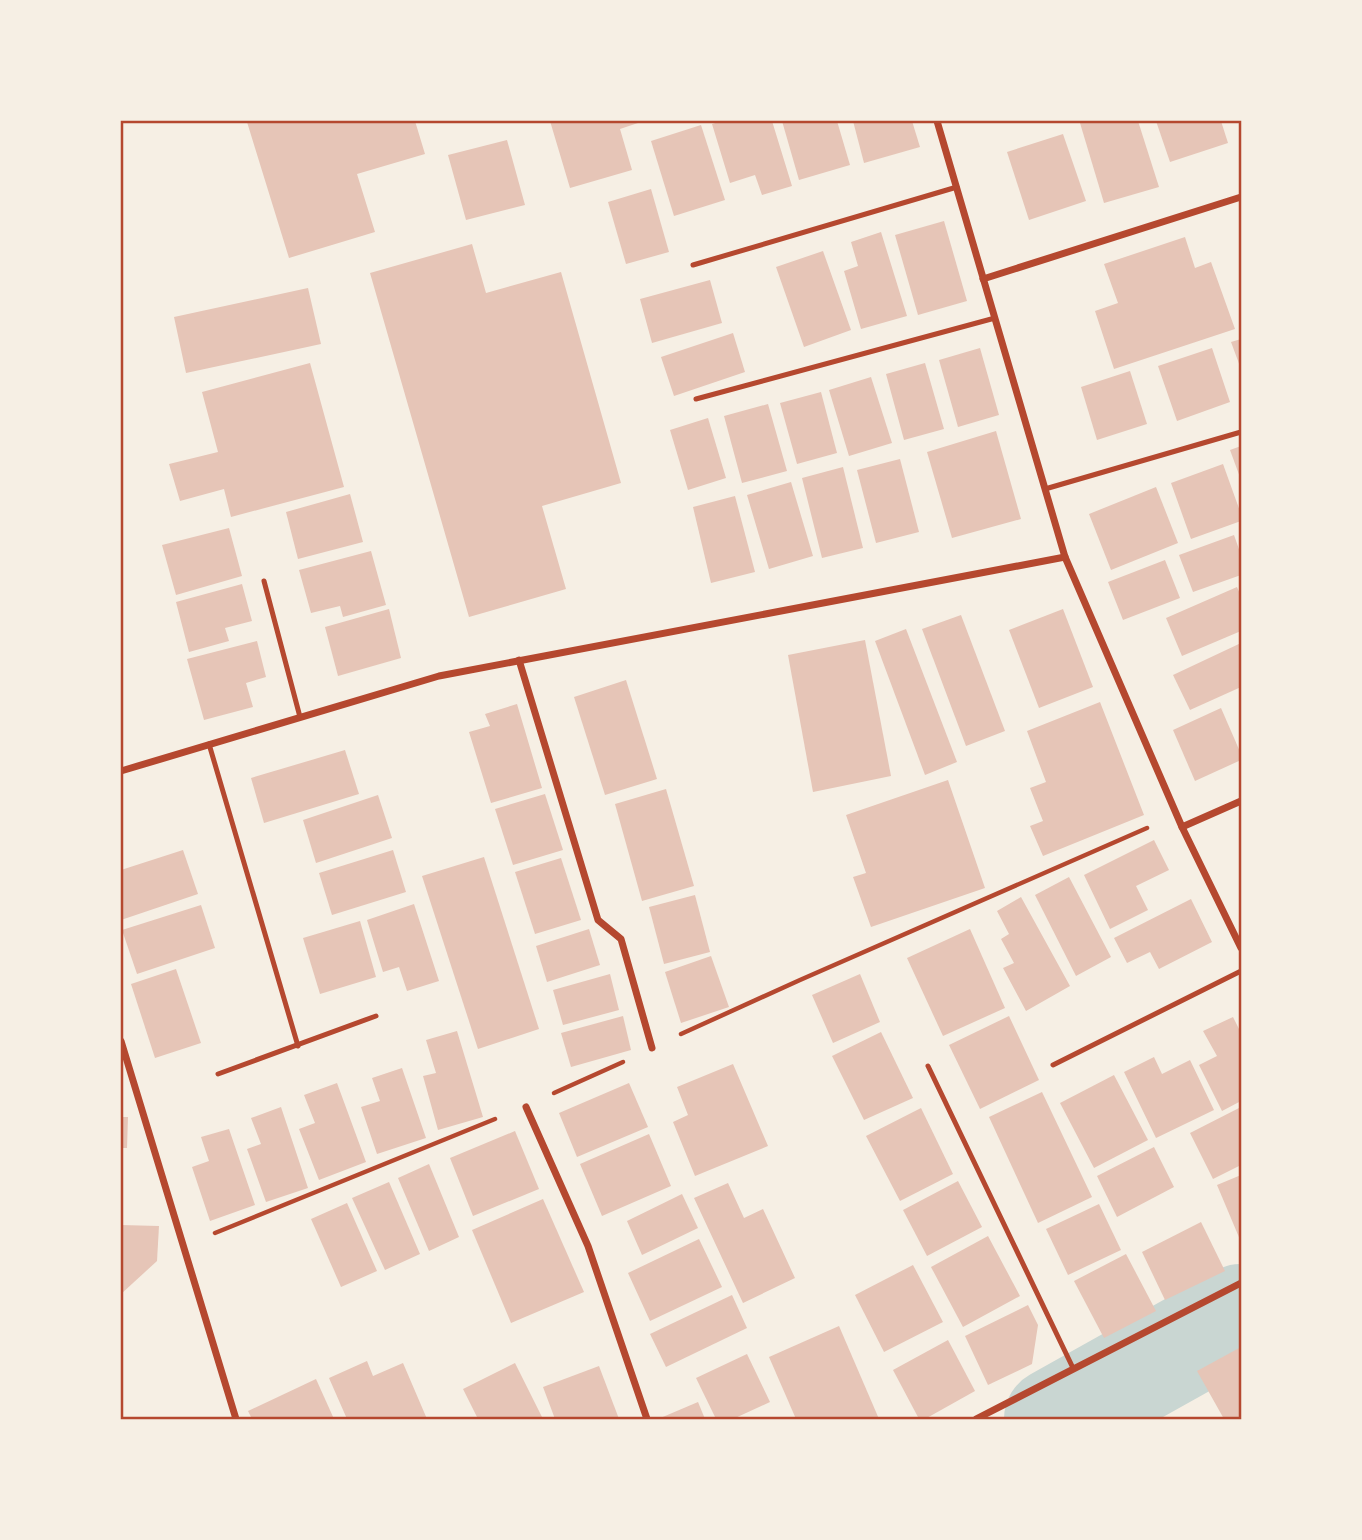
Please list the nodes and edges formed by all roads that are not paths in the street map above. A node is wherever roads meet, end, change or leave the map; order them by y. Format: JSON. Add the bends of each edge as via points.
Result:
{"nodes":[{"id":1,"x":937,"y":121,"type":"edge"},
{"id":2,"x":957,"y":187,"type":"junction"},
{"id":3,"x":1241,"y":197,"type":"edge"},
{"id":4,"x":693,"y":265,"type":"dead end"},
{"id":5,"x":983,"y":279,"type":"junction"},
{"id":6,"x":995,"y":318,"type":"junction"},
{"id":7,"x":696,"y":399,"type":"dead end"},
{"id":8,"x":1241,"y":432,"type":"edge"},
{"id":9,"x":1045,"y":489,"type":"junction"},
{"id":10,"x":1065,"y":557,"type":"junction"},
{"id":11,"x":264,"y":582,"type":"dead end"},
{"id":12,"x":519,"y":660,"type":"junction"},
{"id":13,"x":300,"y":717,"type":"junction"},
{"id":14,"x":209,"y":744,"type":"junction"},
{"id":15,"x":121,"y":771,"type":"edge"},
{"id":16,"x":1241,"y":802,"type":"edge"},
{"id":17,"x":1182,"y":827,"type":"junction"},
{"id":18,"x":1241,"y":948,"type":"edge"},
{"id":19,"x":1241,"y":971,"type":"edge"},
{"id":20,"x":376,"y":1016,"type":"dead end"},
{"id":21,"x":121,"y":1041,"type":"edge"},
{"id":22,"x":298,"y":1046,"type":"junction"},
{"id":23,"x":652,"y":1048,"type":"dead end"},
{"id":24,"x":1053,"y":1065,"type":"dead end"},
{"id":25,"x":928,"y":1066,"type":"dead end"},
{"id":26,"x":218,"y":1074,"type":"dead end"},
{"id":27,"x":526,"y":1107,"type":"dead end"},
{"id":28,"x":1241,"y":1283,"type":"edge"},
{"id":29,"x":1073,"y":1368,"type":"junction"},
{"id":30,"x":236,"y":1419,"type":"edge"},
{"id":31,"x":647,"y":1419,"type":"edge"},
{"id":32,"x":976,"y":1419,"type":"edge"}],
"edges":[{"from":1,"to":2,"type":"street"},
{"from":2,"to":4,"type":"lane"},
{"from":2,"to":5,"type":"street"},
{"from":3,"to":5,"type":"street"},
{"from":5,"to":6,"type":"street"},
{"from":6,"to":7,"type":"lane"},
{"from":6,"to":9,"type":"street"},
{"from":8,"to":9,"type":"lane"},
{"from":9,"to":10,"type":"street"},
{"from":10,"to":12,"type":"street"},
{"from":10,"to":17,"type":"street"},
{"from":11,"to":13,"type":"lane"},
{"from":12,"to":13,"type":"street","via":[[439,676]]},
{"from":12,"to":23,"type":"street","via":[[598,919],[621,939]]},
{"from":13,"to":14,"type":"street"},
{"from":14,"to":15,"type":"street"},
{"from":14,"to":22,"type":"lane"},
{"from":16,"to":17,"type":"street"},
{"from":17,"to":18,"type":"street"},
{"from":19,"to":24,"type":"lane"},
{"from":20,"to":22,"type":"lane"},
{"from":21,"to":30,"type":"street"},
{"from":22,"to":26,"type":"lane"},
{"from":25,"to":29,"type":"lane"},
{"from":27,"to":31,"type":"street","via":[[588,1246]]},
{"from":28,"to":29,"type":"street"},
{"from":29,"to":32,"type":"street"}]}
